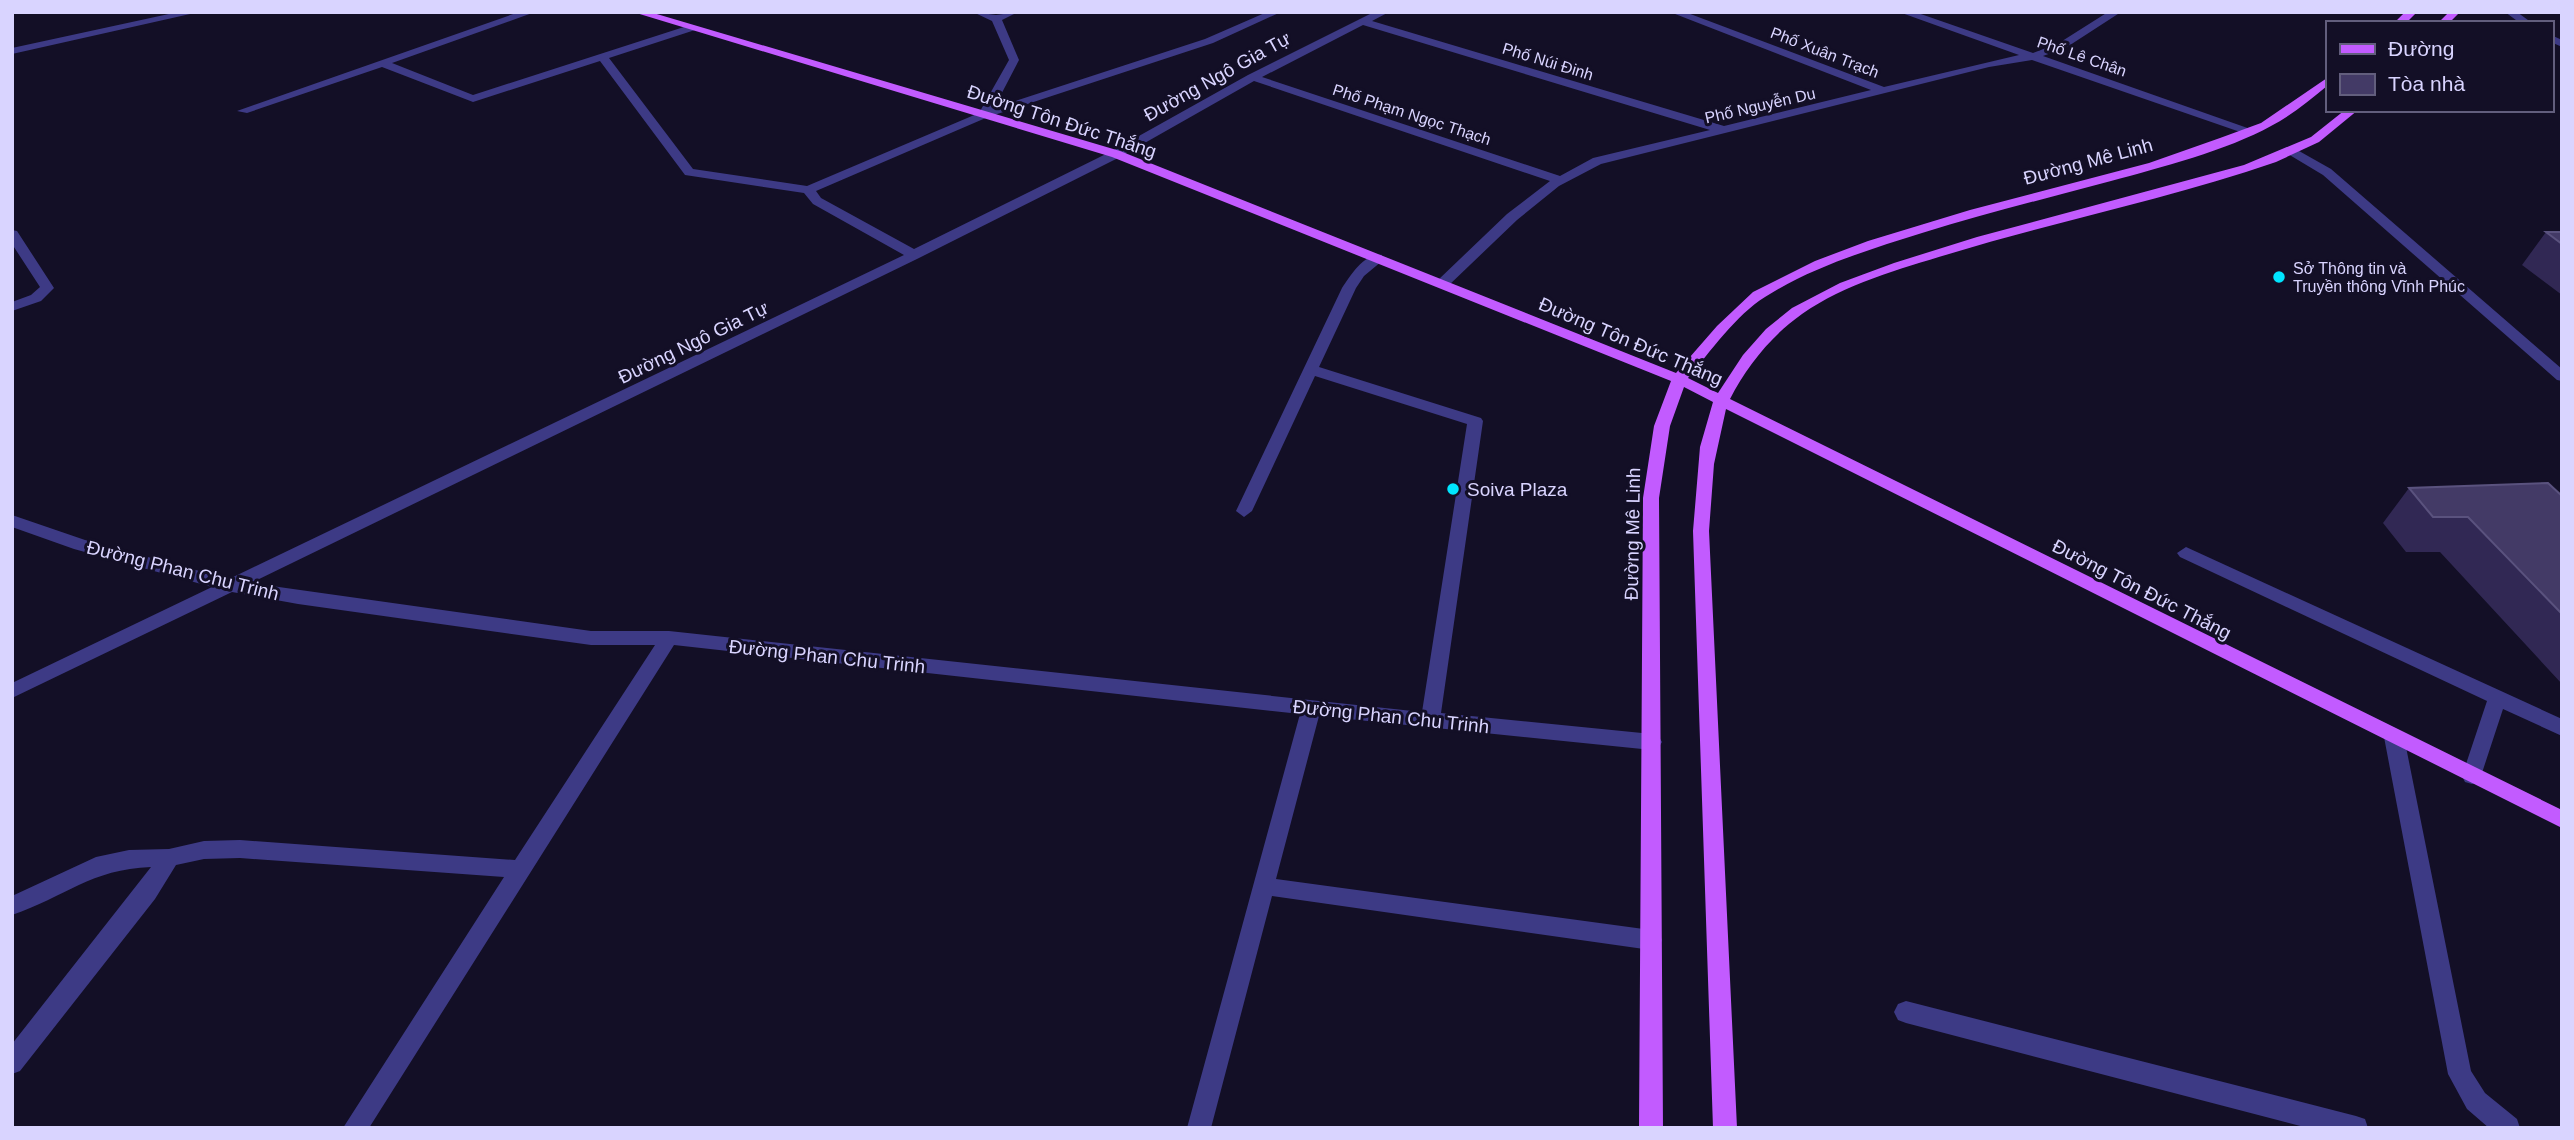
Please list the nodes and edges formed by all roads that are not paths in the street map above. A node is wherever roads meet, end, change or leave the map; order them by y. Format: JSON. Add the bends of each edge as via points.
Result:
{"nodes":[{"id":1,"x":194,"y":12,"type":"edge"},
{"id":2,"x":530,"y":12,"type":"edge"},
{"id":3,"x":638,"y":12,"type":"edge"},
{"id":4,"x":978,"y":12,"type":"edge"},
{"id":5,"x":1013,"y":12,"type":"edge"},
{"id":6,"x":1276,"y":12,"type":"edge"},
{"id":7,"x":1384,"y":12,"type":"edge"},
{"id":8,"x":1675,"y":12,"type":"edge"},
{"id":9,"x":1904,"y":12,"type":"edge"},
{"id":10,"x":2116,"y":12,"type":"edge"},
{"id":11,"x":996,"y":19,"type":"junction"},
{"id":12,"x":1362,"y":20,"type":"junction"},
{"id":13,"x":691,"y":28,"type":"junction"},
{"id":14,"x":12,"y":51,"type":"edge"},
{"id":15,"x":2034,"y":55,"type":"junction"},
{"id":16,"x":603,"y":57,"type":"junction"},
{"id":17,"x":382,"y":63,"type":"junction"},
{"id":18,"x":1252,"y":77,"type":"junction"},
{"id":19,"x":2326,"y":82,"type":"edge"},
{"id":20,"x":1885,"y":91,"type":"junction"},
{"id":21,"x":243,"y":111,"type":"dead end"},
{"id":22,"x":2350,"y":112,"type":"edge"},
{"id":23,"x":984,"y":115,"type":"junction"},
{"id":24,"x":1725,"y":130,"type":"junction"},
{"id":25,"x":2250,"y":131,"type":"junction"},
{"id":26,"x":2292,"y":151,"type":"junction"},
{"id":27,"x":1116,"y":154,"type":"junction"},
{"id":28,"x":1561,"y":180,"type":"junction"},
{"id":29,"x":808,"y":190,"type":"junction"},
{"id":30,"x":12,"y":234,"type":"edge"},
{"id":31,"x":914,"y":255,"type":"junction"},
{"id":32,"x":1377,"y":258,"type":"junction"},
{"id":33,"x":1442,"y":284,"type":"junction"},
{"id":34,"x":12,"y":307,"type":"edge"},
{"id":35,"x":1312,"y":370,"type":"junction"},
{"id":36,"x":2562,"y":377,"type":"edge"},
{"id":37,"x":1679,"y":379,"type":"junction"},
{"id":38,"x":1722,"y":400,"type":"junction"},
{"id":39,"x":1244,"y":511,"type":"dead end"},
{"id":40,"x":12,"y":521,"type":"edge"},
{"id":41,"x":2186,"y":553,"type":"dead end"},
{"id":42,"x":232,"y":586,"type":"junction"},
{"id":43,"x":669,"y":638,"type":"junction"},
{"id":44,"x":12,"y":691,"type":"edge"},
{"id":45,"x":2497,"y":699,"type":"junction"},
{"id":46,"x":1311,"y":708,"type":"junction"},
{"id":47,"x":1430,"y":720,"type":"junction"},
{"id":48,"x":2562,"y":728,"type":"edge"},
{"id":49,"x":2394,"y":737,"type":"junction"},
{"id":50,"x":1652,"y":742,"type":"junction"},
{"id":51,"x":2472,"y":776,"type":"junction"},
{"id":52,"x":2562,"y":820,"type":"edge"},
{"id":53,"x":169,"y":858,"type":"junction"},
{"id":54,"x":520,"y":869,"type":"junction"},
{"id":55,"x":1263,"y":886,"type":"junction"},
{"id":56,"x":12,"y":905,"type":"edge"},
{"id":57,"x":1651,"y":940,"type":"junction"},
{"id":58,"x":1906,"y":1012,"type":"dead end"},
{"id":59,"x":12,"y":1063,"type":"edge"},
{"id":60,"x":2476,"y":1101,"type":"junction"},
{"id":61,"x":355,"y":1128,"type":"edge"},
{"id":62,"x":1199,"y":1128,"type":"edge"},
{"id":63,"x":1651,"y":1128,"type":"edge"},
{"id":64,"x":1725,"y":1128,"type":"edge"},
{"id":65,"x":2356,"y":1128,"type":"edge"},
{"id":66,"x":2482,"y":1128,"type":"edge"},
{"id":67,"x":2508,"y":1128,"type":"edge"}],
"edges":[{"from":1,"to":14,"type":"street"},
{"from":2,"to":17,"type":"street"},
{"from":3,"to":13,"type":"main road","name":"Đường Tôn Đức Thắng"},
{"from":4,"to":11,"type":"street"},
{"from":5,"to":11,"type":"street"},
{"from":6,"to":23,"type":"street","via":[[1209,41]]},
{"from":7,"to":12,"type":"street","name":"Đường Ngô Gia Tự"},
{"from":8,"to":20,"type":"street","name":"Phố Xuân Trạch"},
{"from":9,"to":15,"type":"street","name":"Phố Lê Chân"},
{"from":10,"to":15,"type":"street","name":"Phố Nguyễn Du","via":[[2063,45]]},
{"from":11,"to":23,"type":"street","via":[[1014,60]]},
{"from":12,"to":18,"type":"street","name":"Đường Ngô Gia Tự"},
{"from":12,"to":24,"type":"street","name":"Phố Núi Đinh"},
{"from":13,"to":16,"type":"street"},
{"from":13,"to":23,"type":"main road","name":"Đường Tôn Đức Thắng"},
{"from":15,"to":20,"type":"street","name":"Phố Nguyễn Du"},
{"from":15,"to":25,"type":"street","name":"Phố Lê Chân"},
{"from":16,"to":17,"type":"street","via":[[473,99]]},
{"from":16,"to":29,"type":"street","via":[[689,172]]},
{"from":17,"to":21,"type":"street"},
{"from":18,"to":27,"type":"street","name":"Đường Ngô Gia Tự"},
{"from":18,"to":28,"type":"street","name":"Phố Phạm Ngọc Thạch"},
{"from":19,"to":25,"type":"main road","name":"Đường Mê Linh","via":[[2296,106]]},
{"from":20,"to":24,"type":"street","name":"Phố Nguyễn Du"},
{"from":22,"to":26,"type":"main road","via":[[2321,136]]},
{"from":23,"to":27,"type":"main road","name":"Đường Tôn Đức Thắng"},
{"from":23,"to":29,"type":"street"},
{"from":24,"to":28,"type":"street","name":"Phố Nguyễn Du","via":[[1597,161]]},
{"from":25,"to":37,"type":"main road","name":"Đường Mê Linh","via":[[2153,166],[1975,213],[1820,264],[1758,295]]},
{"from":26,"to":36,"type":"street","via":[[2327,172]]},
{"from":26,"to":38,"type":"main road","via":[[2217,177],[2004,233],[1849,284],[1810,303],[1774,330],[1757,347]]},
{"from":27,"to":31,"type":"street","name":"Đường Ngô Gia Tự"},
{"from":27,"to":32,"type":"main road","name":"Đường Tôn Đức Thắng"},
{"from":28,"to":33,"type":"street","name":"Phố Nguyễn Du","via":[[1512,217]]},
{"from":29,"to":31,"type":"street","via":[[817,201]]},
{"from":30,"to":34,"type":"street","via":[[47,288],[36,298]]},
{"from":31,"to":42,"type":"street","name":"Đường Ngô Gia Tự"},
{"from":32,"to":33,"type":"main road","name":"Đường Tôn Đức Thắng"},
{"from":32,"to":35,"type":"street","via":[[1349,288]]},
{"from":33,"to":37,"type":"main road","name":"Đường Tôn Đức Thắng"},
{"from":35,"to":39,"type":"street"},
{"from":35,"to":47,"type":"street","via":[[1475,421]]},
{"from":37,"to":38,"type":"main road","name":"Đường Tôn Đức Thắng"},
{"from":37,"to":50,"type":"main road","name":"Đường Mê Linh","via":[[1661,426],[1651,498]]},
{"from":38,"to":49,"type":"main road","name":"Đường Tôn Đức Thắng"},
{"from":38,"to":64,"type":"main road","via":[[1710,439],[1701,531]]},
{"from":40,"to":42,"type":"street","name":"Đường Phan Chu Trinh","via":[[80,545]]},
{"from":41,"to":45,"type":"street"},
{"from":42,"to":43,"type":"street","name":"Đường Phan Chu Trinh","via":[[591,638]]},
{"from":42,"to":44,"type":"street","name":"Đường Ngô Gia Tự"},
{"from":43,"to":46,"type":"street","name":"Đường Phan Chu Trinh"},
{"from":43,"to":54,"type":"street"},
{"from":45,"to":48,"type":"street"},
{"from":45,"to":51,"type":"street"},
{"from":46,"to":47,"type":"street","name":"Đường Phan Chu Trinh"},
{"from":46,"to":55,"type":"street"},
{"from":47,"to":50,"type":"street","name":"Đường Phan Chu Trinh"},
{"from":49,"to":51,"type":"main road","name":"Đường Tôn Đức Thắng"},
{"from":49,"to":60,"type":"street","via":[[2460,1074]]},
{"from":50,"to":57,"type":"main road","name":"Đường Mê Linh"},
{"from":51,"to":52,"type":"main road","name":"Đường Tôn Đức Thắng"},
{"from":53,"to":54,"type":"street","via":[[204,850],[240,849]]},
{"from":53,"to":56,"type":"street","via":[[96,866]]},
{"from":53,"to":59,"type":"street"},
{"from":54,"to":61,"type":"street"},
{"from":55,"to":57,"type":"street"},
{"from":55,"to":62,"type":"street"},
{"from":57,"to":63,"type":"main road","name":"Đường Mê Linh"},
{"from":58,"to":65,"type":"street"},
{"from":60,"to":66,"type":"street"},
{"from":60,"to":67,"type":"street"}]}
